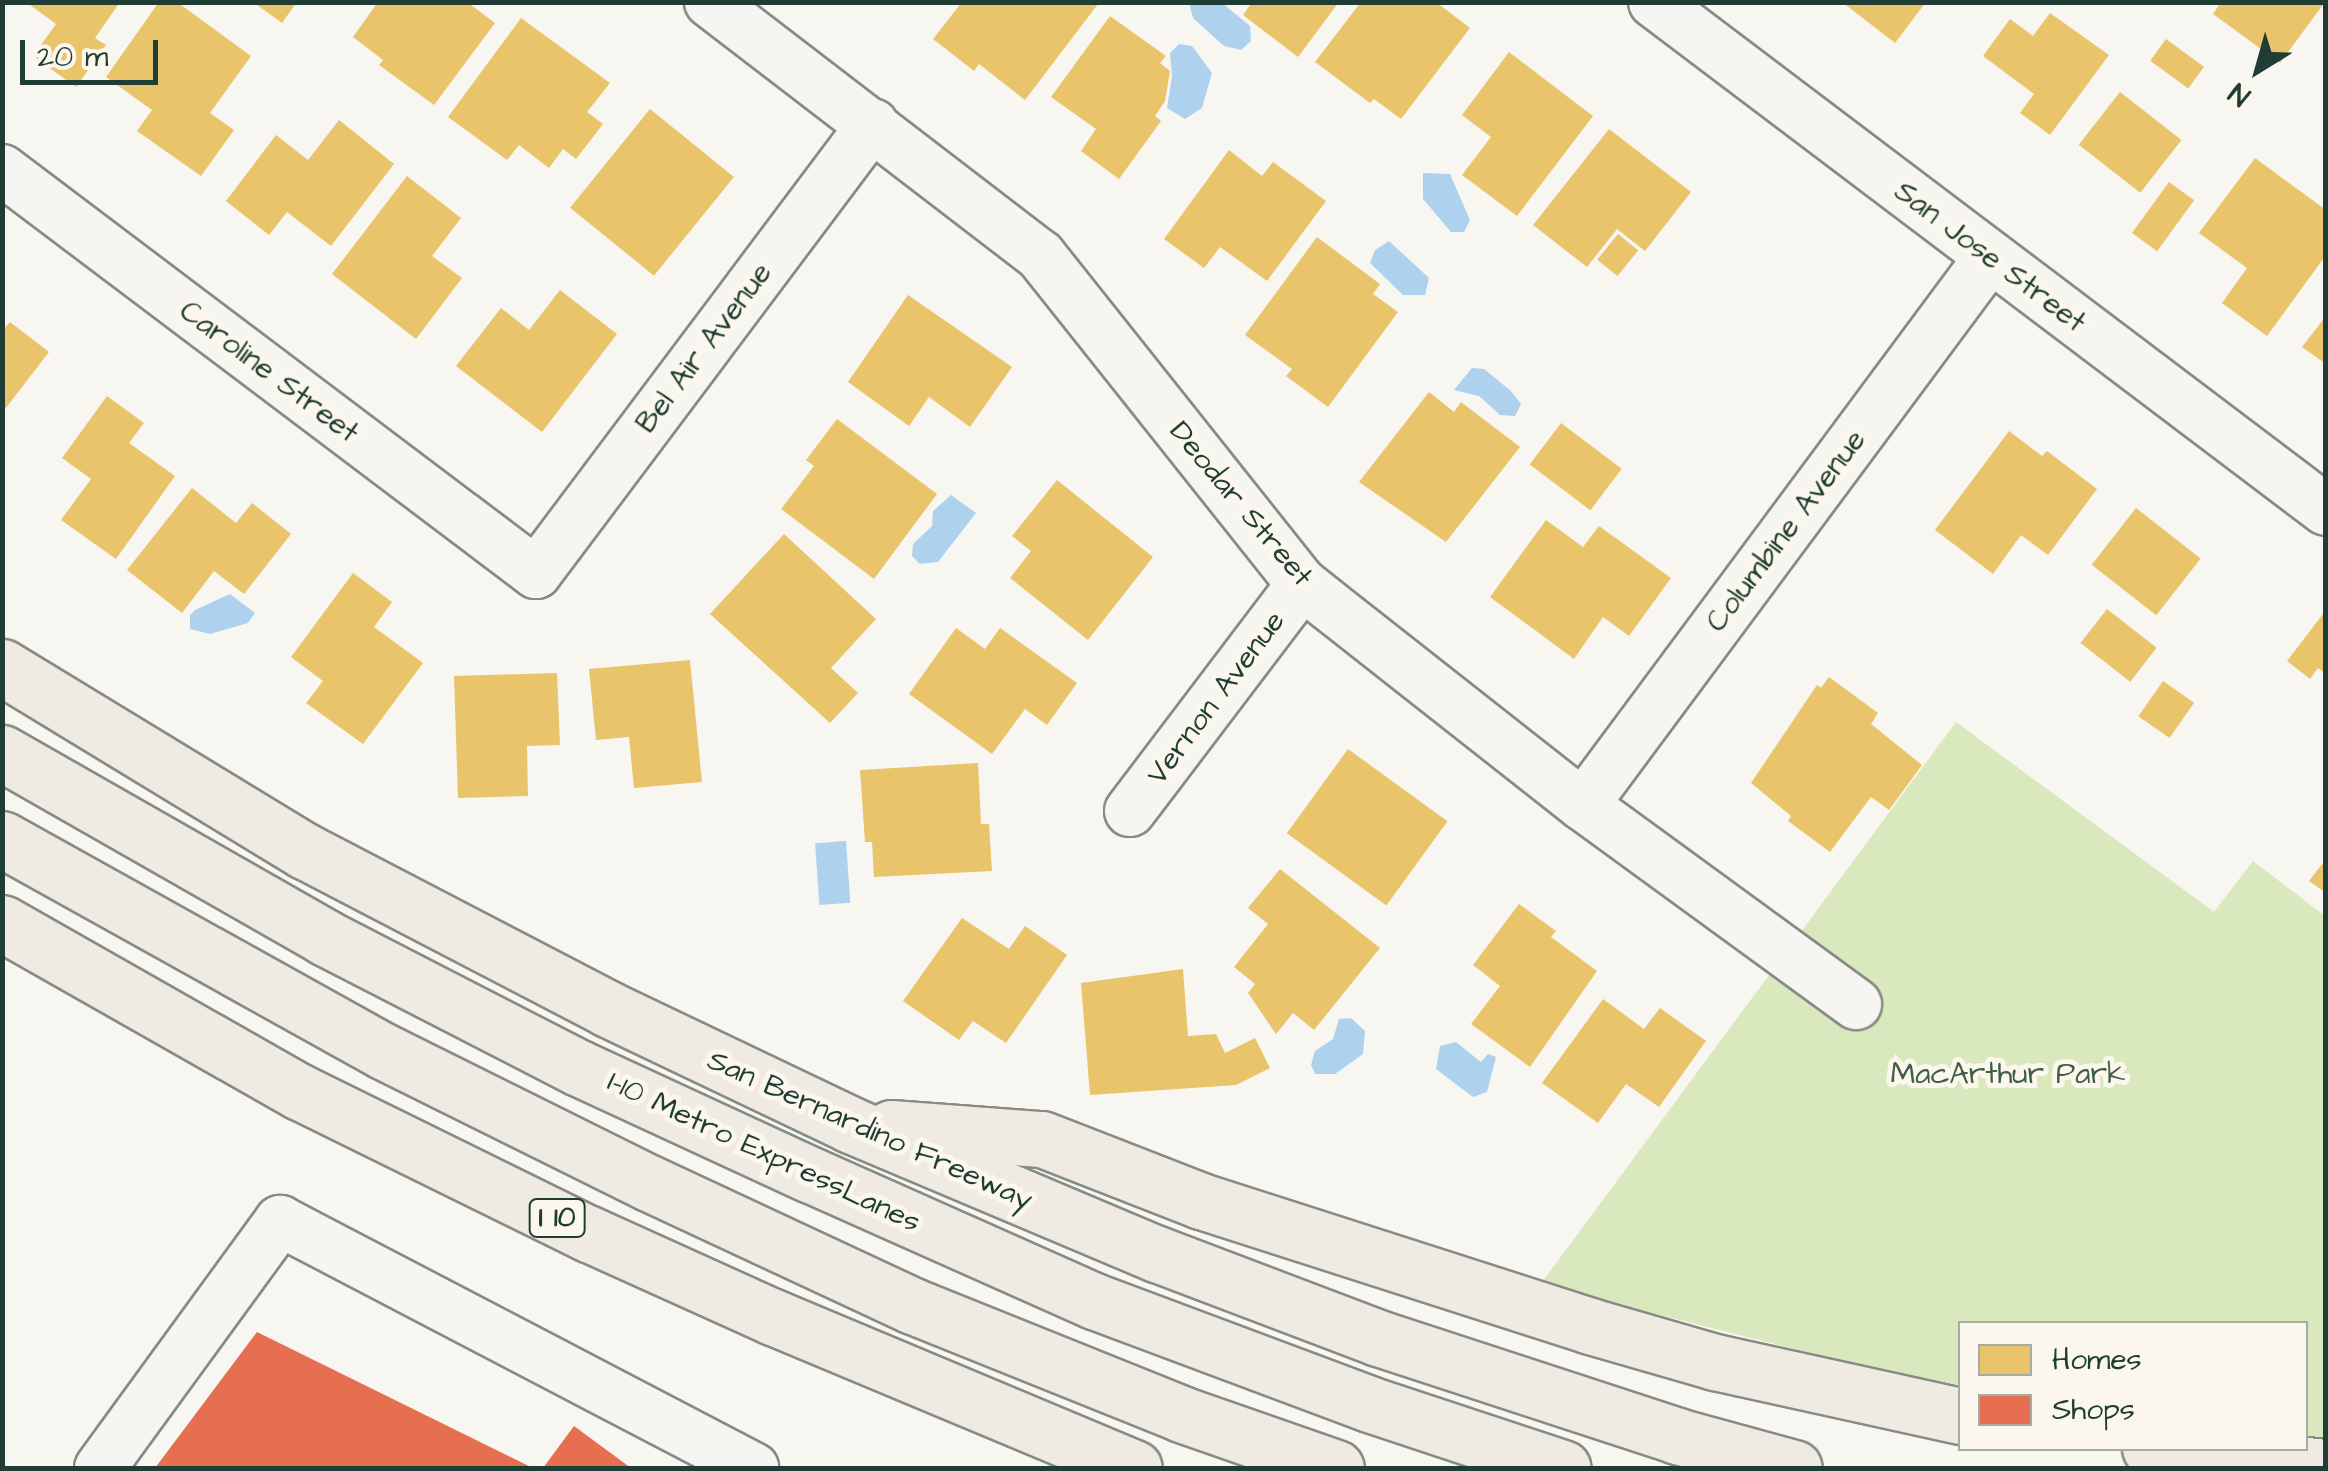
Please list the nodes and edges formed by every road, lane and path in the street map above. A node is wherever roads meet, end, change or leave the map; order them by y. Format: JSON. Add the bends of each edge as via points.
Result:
{"nodes":[{"id":1,"x":710,"y":2,"type":"edge"},
{"id":2,"x":1654,"y":2,"type":"edge"},
{"id":3,"x":873,"y":124,"type":"junction"},
{"id":4,"x":2,"y":170,"type":"edge"},
{"id":5,"x":1990,"y":257,"type":"junction"},
{"id":6,"x":2326,"y":510,"type":"edge"},
{"id":7,"x":536,"y":573,"type":"joint"},
{"id":8,"x":1302,"y":584,"type":"junction"},
{"id":9,"x":2,"y":667,"type":"edge"},
{"id":10,"x":2,"y":752,"type":"edge"},
{"id":11,"x":1583,"y":805,"type":"junction"},
{"id":12,"x":1130,"y":811,"type":"dead end"},
{"id":13,"x":2,"y":839,"type":"edge"},
{"id":14,"x":2,"y":923,"type":"edge"},
{"id":15,"x":1856,"y":1004,"type":"dead end"},
{"id":16,"x":850,"y":1125,"type":"junction"},
{"id":17,"x":1958,"y":1416,"type":"edge"},
{"id":18,"x":2178,"y":1451,"type":"edge"},
{"id":19,"x":2326,"y":1467,"type":"edge"},
{"id":20,"x":100,"y":1468,"type":"edge"},
{"id":21,"x":753,"y":1468,"type":"edge"},
{"id":22,"x":1134,"y":1468,"type":"edge"},
{"id":23,"x":1336,"y":1468,"type":"edge"},
{"id":24,"x":1564,"y":1468,"type":"edge"},
{"id":25,"x":1794,"y":1468,"type":"edge"}],
"edges":[{"from":1,"to":3,"type":"street","name":"Deodar Street"},
{"from":2,"to":5,"type":"street","name":"San Jose Street"},
{"from":3,"to":7,"type":"street","name":"Bel Air Avenue"},
{"from":3,"to":8,"type":"street","name":"Deodar Street","via":[[1040,255]]},
{"from":4,"to":7,"type":"street","name":"Caroline Street"},
{"from":5,"to":6,"type":"street","name":"San Jose Street"},
{"from":5,"to":11,"type":"street","name":"Columbine Avenue"},
{"from":8,"to":11,"type":"street","name":"Deodar Street"},
{"from":8,"to":12,"type":"street","name":"Vernon Avenue"},
{"from":9,"to":16,"type":"highway","name":"San Bernardino Freeway","via":[[305,851],[608,1009]]},
{"from":10,"to":24,"type":"highway","name":"I-10 Metro ExpressLanes","via":[[324,937],[793,1167],[1094,1301]]},
{"from":11,"to":15,"type":"street","name":"Deodar Street"},
{"from":13,"to":23,"type":"highway","via":[[382,1052],[649,1183],[913,1306],[1181,1414]]},
{"from":14,"to":22,"type":"highway","number":"I 10","via":[[300,1092],[589,1234]]},
{"from":16,"to":17,"type":"highway","via":[[1042,1139],[1200,1201],[1590,1326],[1715,1362]]},
{"from":16,"to":25,"type":"highway","name":"San Bernardino Freeway","via":[[1378,1338]]},
{"from":18,"to":19,"type":"highway"},
{"from":20,"to":21,"type":"street","via":[[280,1221]]}]}
